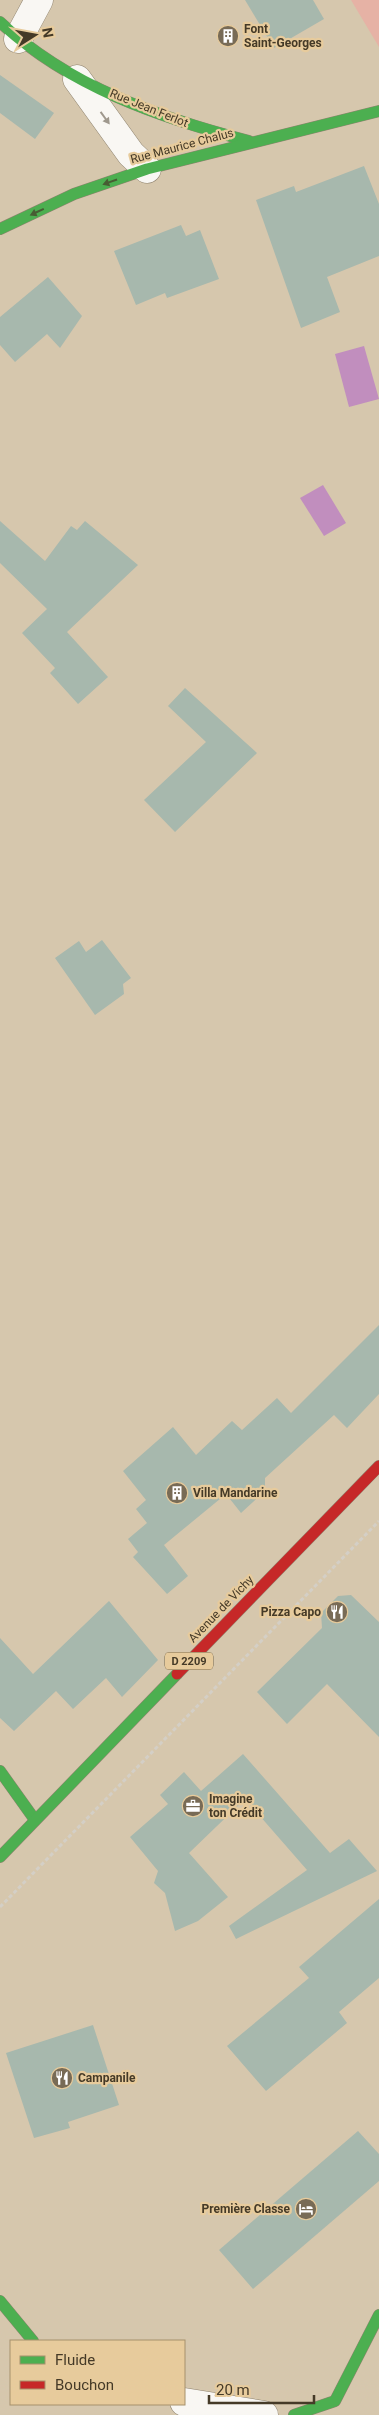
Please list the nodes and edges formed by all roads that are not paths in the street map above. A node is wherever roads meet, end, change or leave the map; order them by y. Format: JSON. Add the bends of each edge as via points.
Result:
{"nodes":[{"id":1,"x":39,"y":0,"type":"edge"},
{"id":2,"x":9,"y":30,"type":"edge"},
{"id":3,"x":77,"y":79,"type":"junction"},
{"id":4,"x":379,"y":111,"type":"edge"},
{"id":5,"x":251,"y":142,"type":"junction"},
{"id":6,"x":147,"y":169,"type":"junction"},
{"id":7,"x":0,"y":229,"type":"edge"},
{"id":8,"x":379,"y":1466,"type":"edge"},
{"id":9,"x":0,"y":1771,"type":"edge"},
{"id":10,"x":35,"y":1820,"type":"junction"},
{"id":11,"x":0,"y":1857,"type":"edge"},
{"id":12,"x":0,"y":2302,"type":"edge"},
{"id":13,"x":379,"y":2315,"type":"edge"},
{"id":14,"x":32,"y":2340,"type":"edge"},
{"id":15,"x":185,"y":2406,"type":"edge"},
{"id":16,"x":264,"y":2415,"type":"edge"},
{"id":17,"x":294,"y":2415,"type":"edge"}],
"edges":[{"from":1,"to":2,"type":"street","name":"Rue Jean Ferlot"},
{"from":2,"to":3,"type":"street","name":"Rue Jean Ferlot"},
{"from":3,"to":5,"type":"street","name":"Rue Jean Ferlot","via":[[184,124]]},
{"from":3,"to":6,"type":"street","name":"Rue Jean Ferlot","one_way":true,"via":[[131,154]]},
{"from":4,"to":5,"type":"street","name":"Rue Maurice Chalus"},
{"from":5,"to":6,"type":"street","name":"Rue Maurice Chalus"},
{"from":6,"to":7,"type":"street","name":"Rue Maurice Chalus","one_way":true,"via":[[74,194]]},
{"from":8,"to":10,"type":"street","name":"Avenue de Vichy","number":"D 2209"},
{"from":9,"to":10,"type":"street"},
{"from":10,"to":11,"type":"street","name":"Avenue de Vichy","number":"D 2209"},
{"from":12,"to":14,"type":"street"},
{"from":13,"to":17,"type":"street","via":[[335,2401]]},
{"from":15,"to":16,"type":"street"}]}
